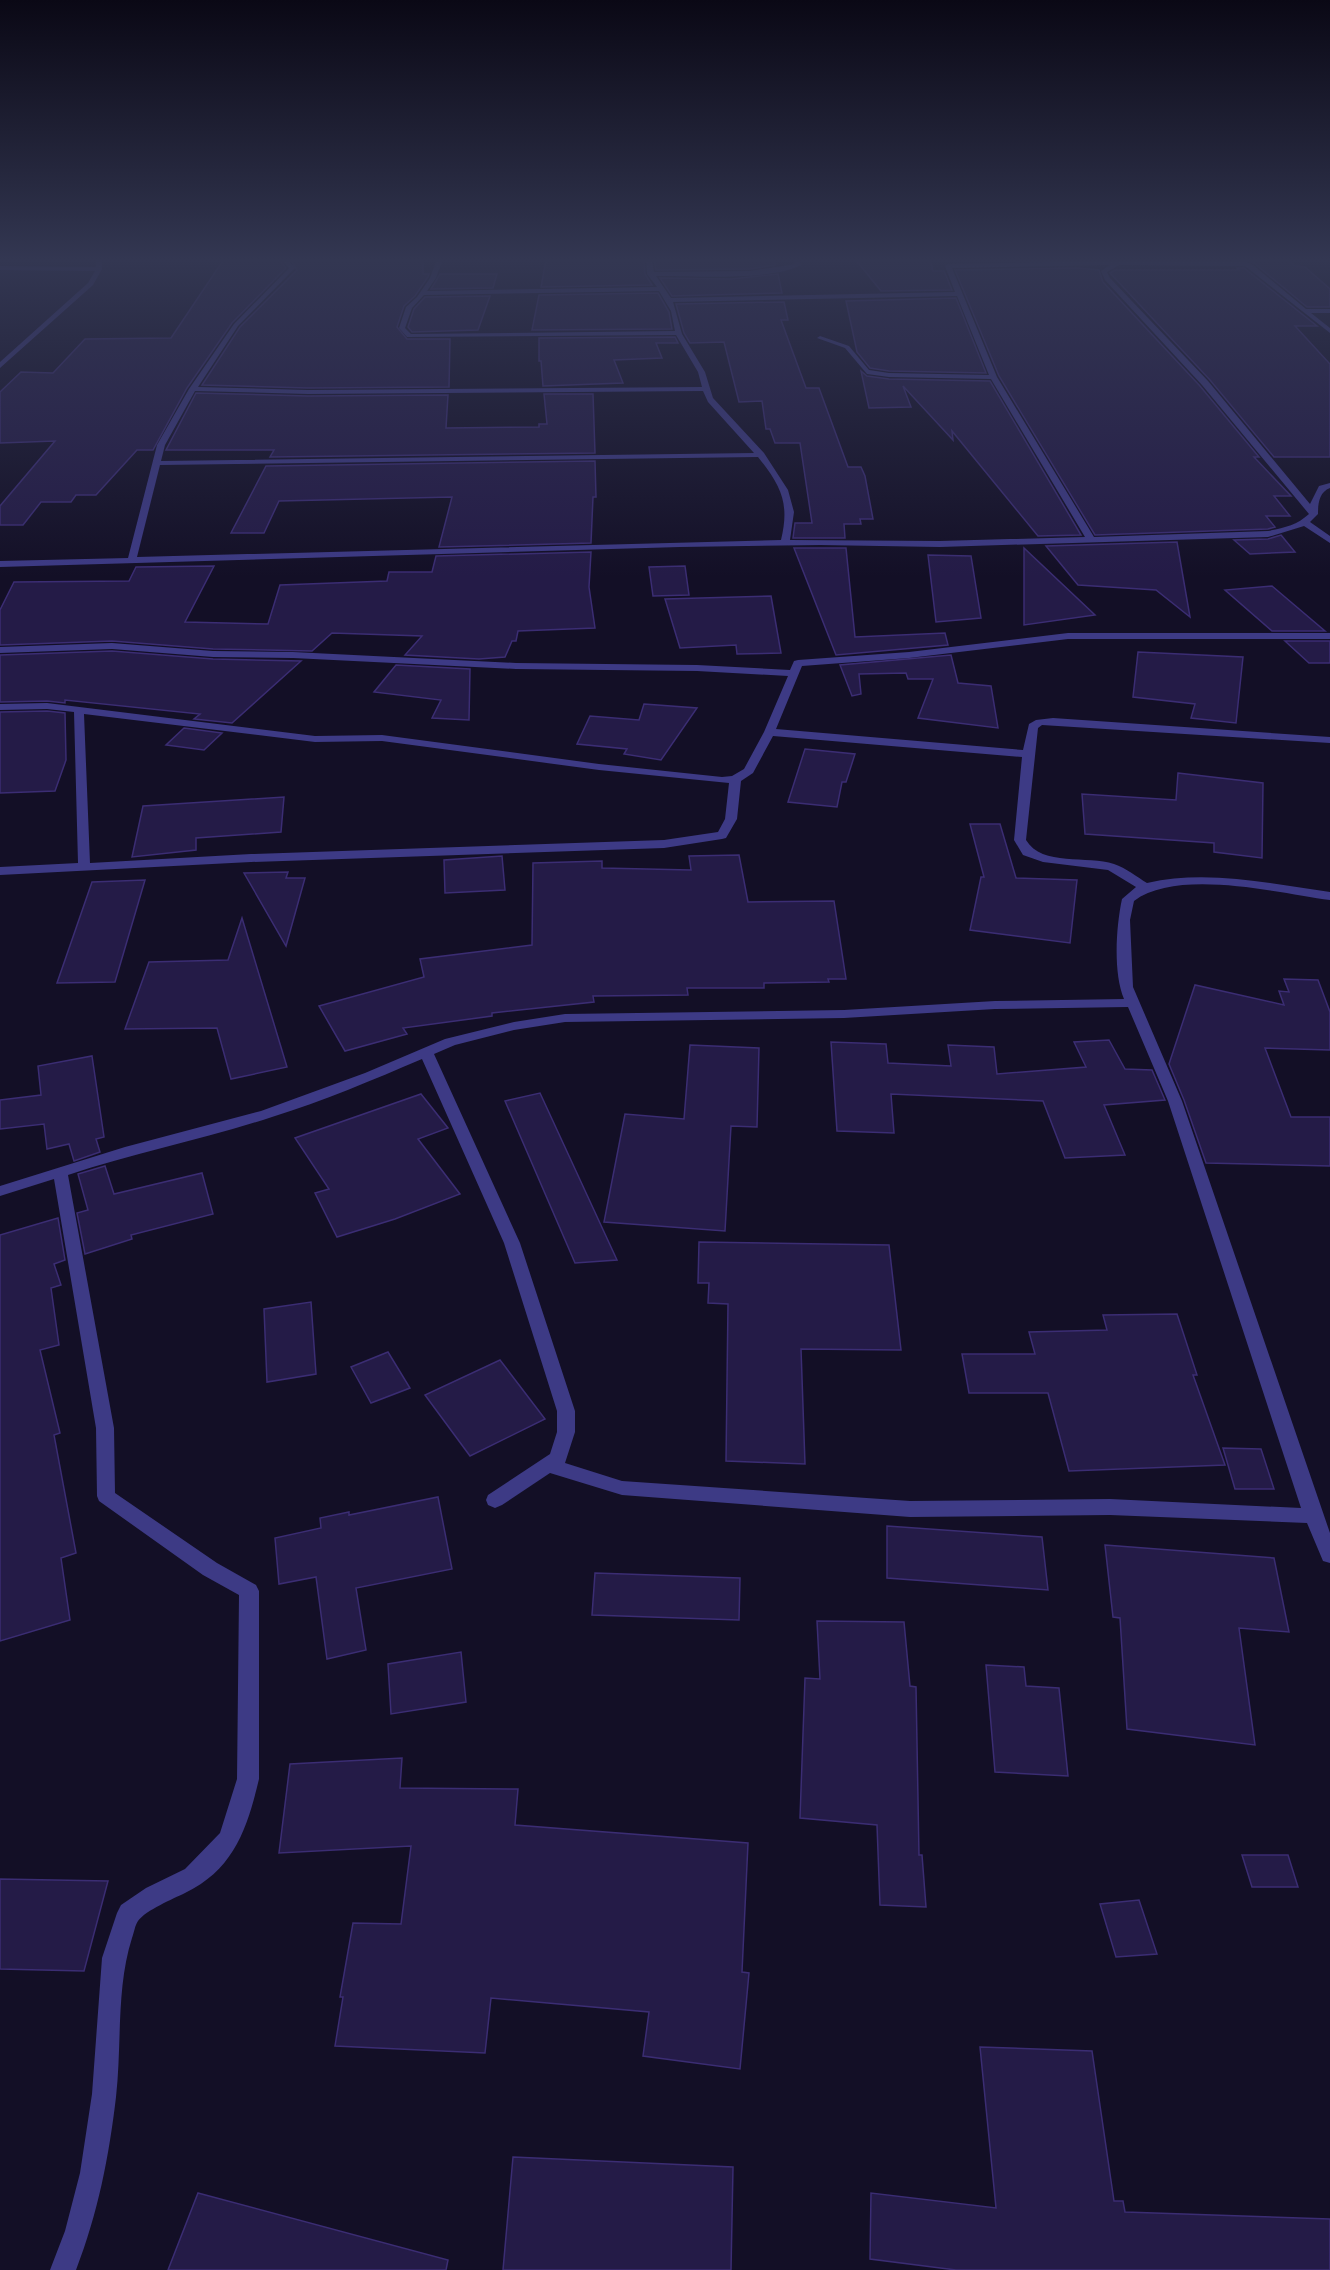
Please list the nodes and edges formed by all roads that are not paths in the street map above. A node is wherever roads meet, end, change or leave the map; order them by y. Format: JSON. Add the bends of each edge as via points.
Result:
{"nodes":[{"id":1,"x":209,"y":365,"type":"edge"},
{"id":2,"x":697,"y":365,"type":"edge"},
{"id":3,"x":861,"y":365,"type":"edge"},
{"id":4,"x":988,"y":365,"type":"edge"},
{"id":5,"x":1188,"y":365,"type":"edge"},
{"id":6,"x":993,"y":377,"type":"junction"},
{"id":7,"x":193,"y":389,"type":"junction"},
{"id":8,"x":706,"y":389,"type":"junction"},
{"id":9,"x":761,"y":455,"type":"junction"},
{"id":10,"x":157,"y":463,"type":"junction"},
{"id":11,"x":1288,"y":483,"type":"junction"},
{"id":12,"x":1299,"y":484,"type":"dead end"},
{"id":13,"x":1311,"y":486,"type":"dead end"},
{"id":14,"x":1326,"y":486,"type":"edge"},
{"id":15,"x":1314,"y":514,"type":"junction"},
{"id":16,"x":1305,"y":523,"type":"junction"},
{"id":17,"x":1091,"y":539,"type":"junction"},
{"id":18,"x":1330,"y":540,"type":"edge"},
{"id":19,"x":784,"y":543,"type":"junction"},
{"id":20,"x":132,"y":558,"type":"junction"},
{"id":21,"x":0,"y":564,"type":"edge"},
{"id":22,"x":1330,"y":636,"type":"edge"},
{"id":23,"x":0,"y":650,"type":"edge"},
{"id":24,"x":794,"y":673,"type":"junction"},
{"id":25,"x":0,"y":707,"type":"edge"},
{"id":26,"x":80,"y":710,"type":"junction"},
{"id":27,"x":769,"y":732,"type":"junction"},
{"id":28,"x":1330,"y":740,"type":"edge"},
{"id":29,"x":1028,"y":754,"type":"junction"},
{"id":30,"x":735,"y":779,"type":"junction"},
{"id":31,"x":84,"y":867,"type":"junction"},
{"id":32,"x":0,"y":871,"type":"edge"},
{"id":33,"x":1145,"y":887,"type":"junction"},
{"id":34,"x":1330,"y":897,"type":"edge"},
{"id":35,"x":1134,"y":1003,"type":"junction"},
{"id":36,"x":426,"y":1053,"type":"junction"},
{"id":37,"x":60,"y":1172,"type":"junction"},
{"id":38,"x":0,"y":1191,"type":"edge"},
{"id":39,"x":548,"y":1465,"type":"junction"},
{"id":40,"x":495,"y":1500,"type":"dead end"},
{"id":41,"x":1313,"y":1516,"type":"junction"},
{"id":42,"x":1330,"y":1555,"type":"edge"},
{"id":43,"x":63,"y":2270,"type":"edge"}],
"edges":[{"from":1,"to":7,"type":"street"},
{"from":2,"to":8,"type":"street"},
{"from":3,"to":6,"type":"street","via":[[867,372],[889,375]]},
{"from":4,"to":6,"type":"street"},
{"from":5,"to":11,"type":"street"},
{"from":6,"to":17,"type":"street"},
{"from":7,"to":8,"type":"street"},
{"from":7,"to":10,"type":"street","via":[[161,445]]},
{"from":8,"to":9,"type":"street","via":[[727,419]]},
{"from":9,"to":10,"type":"street"},
{"from":9,"to":19,"type":"street","via":[[789,502],[789,527]]},
{"from":10,"to":20,"type":"street"},
{"from":11,"to":12,"type":"street"},
{"from":11,"to":15,"type":"street"},
{"from":13,"to":14,"type":"street"},
{"from":14,"to":15,"type":"street","via":[[1314,502]]},
{"from":15,"to":16,"type":"street"},
{"from":16,"to":17,"type":"street","via":[[1296,529],[1268,534]]},
{"from":16,"to":18,"type":"street"},
{"from":17,"to":19,"type":"street","via":[[940,544]]},
{"from":19,"to":20,"type":"street"},
{"from":20,"to":21,"type":"street"},
{"from":22,"to":24,"type":"street","via":[[1068,636],[798,663]]},
{"from":23,"to":24,"type":"street","via":[[112,646],[516,666]]},
{"from":24,"to":27,"type":"street"},
{"from":25,"to":26,"type":"street"},
{"from":26,"to":30,"type":"street","via":[[315,739],[382,738],[599,767]]},
{"from":26,"to":31,"type":"street"},
{"from":27,"to":29,"type":"street"},
{"from":27,"to":30,"type":"street","via":[[749,771]]},
{"from":28,"to":29,"type":"street","via":[[1053,721],[1033,726]]},
{"from":29,"to":33,"type":"street","via":[[1020,840],[1027,852],[1043,858],[1111,867]]},
{"from":30,"to":31,"type":"street","via":[[731,819],[722,835],[664,844]]},
{"from":31,"to":32,"type":"street"},
{"from":33,"to":34,"type":"street","via":[[1193,880]]},
{"from":33,"to":35,"type":"street","via":[[1128,899],[1124,920],[1126,987]]},
{"from":35,"to":36,"type":"street","via":[[995,1005],[844,1014],[565,1018],[461,1039]]},
{"from":35,"to":41,"type":"street","via":[[1175,1101]]},
{"from":36,"to":37,"type":"street","via":[[266,1114]]},
{"from":36,"to":39,"type":"street","via":[[512,1243],[566,1411],[566,1432],[558,1458]]},
{"from":37,"to":38,"type":"street"},
{"from":37,"to":43,"type":"street","via":[[105,1428],[106,1496],[249,1592],[248,1779],[241,1808],[229,1840],[193,1877],[129,1913],[114,1958],[104,2094],[93,2173]]},
{"from":39,"to":40,"type":"street"},
{"from":39,"to":41,"type":"street","via":[[622,1488],[910,1509],[1110,1507]]},
{"from":41,"to":42,"type":"street"}]}
